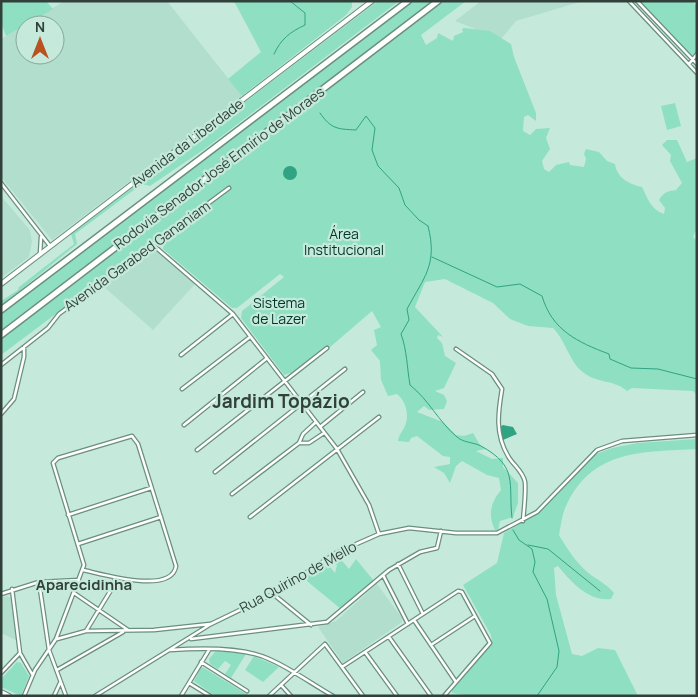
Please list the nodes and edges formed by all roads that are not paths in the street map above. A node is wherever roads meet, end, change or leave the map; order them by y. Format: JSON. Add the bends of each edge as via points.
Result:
{"nodes":[{"id":1,"x":372,"y":1,"type":"edge"},
{"id":2,"x":408,"y":1,"type":"edge"},
{"id":3,"x":438,"y":1,"type":"edge"},
{"id":4,"x":629,"y":1,"type":"edge"},
{"id":5,"x":637,"y":1,"type":"edge"},
{"id":6,"x":697,"y":54,"type":"edge"},
{"id":7,"x":691,"y":59,"type":"junction"},
{"id":8,"x":688,"y":64,"type":"junction"},
{"id":9,"x":697,"y":64,"type":"edge"},
{"id":10,"x":697,"y":73,"type":"edge"},
{"id":11,"x":1,"y":183,"type":"edge"},
{"id":12,"x":229,"y":188,"type":"dead end"},
{"id":13,"x":42,"y":236,"type":"junction"},
{"id":14,"x":153,"y":245,"type":"junction"},
{"id":15,"x":50,"y":246,"type":"junction"},
{"id":16,"x":40,"y":254,"type":"junction"},
{"id":17,"x":1,"y":284,"type":"edge"},
{"id":18,"x":1,"y":310,"type":"edge"},
{"id":19,"x":233,"y":314,"type":"junction"},
{"id":20,"x":1,"y":335,"type":"edge"},
{"id":21,"x":250,"y":337,"type":"junction"},
{"id":22,"x":24,"y":347,"type":"junction"},
{"id":23,"x":327,"y":348,"type":"dead end"},
{"id":24,"x":456,"y":349,"type":"dead end"},
{"id":25,"x":181,"y":355,"type":"dead end"},
{"id":26,"x":266,"y":359,"type":"junction"},
{"id":27,"x":1,"y":365,"type":"edge"},
{"id":28,"x":345,"y":369,"type":"dead end"},
{"id":29,"x":284,"y":382,"type":"junction"},
{"id":30,"x":182,"y":389,"type":"dead end"},
{"id":31,"x":363,"y":392,"type":"dead end"},
{"id":32,"x":301,"y":404,"type":"junction"},
{"id":33,"x":1,"y":414,"type":"edge"},
{"id":34,"x":379,"y":417,"type":"dead end"},
{"id":35,"x":315,"y":423,"type":"junction"},
{"id":36,"x":184,"y":425,"type":"dead end"},
{"id":37,"x":320,"y":427,"type":"junction"},
{"id":38,"x":324,"y":434,"type":"junction"},
{"id":39,"x":697,"y":435,"type":"edge"},
{"id":40,"x":299,"y":443,"type":"junction"},
{"id":41,"x":337,"y":449,"type":"junction"},
{"id":42,"x":197,"y":450,"type":"dead end"},
{"id":43,"x":215,"y":472,"type":"dead end"},
{"id":44,"x":151,"y":488,"type":"junction"},
{"id":45,"x":232,"y":494,"type":"dead end"},
{"id":46,"x":68,"y":515,"type":"junction"},
{"id":47,"x":162,"y":517,"type":"junction"},
{"id":48,"x":250,"y":517,"type":"dead end"},
{"id":49,"x":523,"y":520,"type":"junction"},
{"id":50,"x":441,"y":531,"type":"junction"},
{"id":51,"x":378,"y":534,"type":"junction"},
{"id":52,"x":78,"y":544,"type":"junction"},
{"id":53,"x":398,"y":564,"type":"junction"},
{"id":54,"x":83,"y":570,"type":"junction"},
{"id":55,"x":382,"y":575,"type":"junction"},
{"id":56,"x":79,"y":580,"type":"junction"},
{"id":57,"x":39,"y":582,"type":"junction"},
{"id":58,"x":113,"y":582,"type":"dead end"},
{"id":59,"x":12,"y":589,"type":"junction"},
{"id":60,"x":74,"y":593,"type":"junction"},
{"id":61,"x":1,"y":594,"type":"edge"},
{"id":62,"x":273,"y":594,"type":"junction"},
{"id":63,"x":99,"y":612,"type":"junction"},
{"id":64,"x":424,"y":614,"type":"junction"},
{"id":65,"x":475,"y":616,"type":"junction"},
{"id":66,"x":414,"y":620,"type":"junction"},
{"id":67,"x":211,"y":624,"type":"junction"},
{"id":68,"x":408,"y":624,"type":"junction"},
{"id":69,"x":311,"y":625,"type":"junction"},
{"id":70,"x":86,"y":631,"type":"junction"},
{"id":71,"x":124,"y":631,"type":"junction"},
{"id":72,"x":129,"y":631,"type":"junction"},
{"id":73,"x":389,"y":637,"type":"junction"},
{"id":74,"x":189,"y":639,"type":"junction"},
{"id":75,"x":56,"y":640,"type":"junction"},
{"id":76,"x":431,"y":645,"type":"junction"},
{"id":77,"x":49,"y":650,"type":"junction"},
{"id":78,"x":170,"y":650,"type":"junction"},
{"id":79,"x":209,"y":650,"type":"junction"},
{"id":80,"x":365,"y":652,"type":"junction"},
{"id":81,"x":20,"y":653,"type":"junction"},
{"id":82,"x":201,"y":662,"type":"junction"},
{"id":83,"x":342,"y":667,"type":"junction"},
{"id":84,"x":57,"y":670,"type":"junction"},
{"id":85,"x":1,"y":673,"type":"edge"},
{"id":86,"x":32,"y":674,"type":"junction"},
{"id":87,"x":293,"y":674,"type":"junction"},
{"id":88,"x":61,"y":682,"type":"junction"},
{"id":89,"x":456,"y":682,"type":"junction"},
{"id":90,"x":189,"y":683,"type":"junction"},
{"id":91,"x":281,"y":685,"type":"junction"},
{"id":92,"x":247,"y":691,"type":"dead end"},
{"id":93,"x":1,"y":692,"type":"edge"},
{"id":94,"x":9,"y":696,"type":"edge"},
{"id":95,"x":24,"y":696,"type":"edge"},
{"id":96,"x":54,"y":696,"type":"edge"},
{"id":97,"x":66,"y":696,"type":"edge"},
{"id":98,"x":95,"y":696,"type":"edge"},
{"id":99,"x":182,"y":696,"type":"edge"},
{"id":100,"x":210,"y":696,"type":"edge"},
{"id":101,"x":269,"y":696,"type":"edge"},
{"id":102,"x":291,"y":696,"type":"edge"},
{"id":103,"x":332,"y":696,"type":"edge"},
{"id":104,"x":363,"y":696,"type":"edge"},
{"id":105,"x":397,"y":696,"type":"edge"},
{"id":106,"x":431,"y":696,"type":"edge"},
{"id":107,"x":444,"y":696,"type":"edge"}],
"edges":[{"from":1,"to":15,"type":"street","name":"Avenida da Liberdade"},
{"from":2,"to":18,"type":"highway","name":"Rodovia Senador José Ermírio de Moraes"},
{"from":3,"to":20,"type":"highway","name":"Rodovia Senador José Ermírio de Moraes"},
{"from":4,"to":8,"type":"street"},
{"from":5,"to":7,"type":"street"},
{"from":6,"to":7,"type":"street"},
{"from":7,"to":8,"type":"street"},
{"from":7,"to":9,"type":"street"},
{"from":8,"to":10,"type":"street"},
{"from":11,"to":13,"type":"street"},
{"from":12,"to":14,"type":"street","name":"Avenida Garabed Gananiam"},
{"from":13,"to":15,"type":"street"},
{"from":13,"to":16,"type":"street"},
{"from":14,"to":19,"type":"street"},
{"from":14,"to":22,"type":"street","name":"Avenida Garabed Gananiam","via":[[59,314],[48,328]]},
{"from":15,"to":16,"type":"street","name":"Avenida da Liberdade"},
{"from":16,"to":17,"type":"street","name":"Avenida da Liberdade"},
{"from":19,"to":21,"type":"street"},
{"from":19,"to":25,"type":"street"},
{"from":21,"to":26,"type":"street"},
{"from":21,"to":30,"type":"street"},
{"from":22,"to":27,"type":"street","name":"Avenida Garabed Gananiam"},
{"from":22,"to":33,"type":"street","via":[[14,399]]},
{"from":23,"to":29,"type":"street"},
{"from":24,"to":49,"type":"street","via":[[492,374],[502,389],[497,418],[509,457],[525,481]]},
{"from":26,"to":29,"type":"street"},
{"from":26,"to":36,"type":"street"},
{"from":28,"to":32,"type":"street"},
{"from":29,"to":32,"type":"street"},
{"from":29,"to":42,"type":"street"},
{"from":31,"to":37,"type":"street"},
{"from":32,"to":35,"type":"street"},
{"from":32,"to":43,"type":"street"},
{"from":34,"to":41,"type":"street"},
{"from":35,"to":37,"type":"street"},
{"from":35,"to":40,"type":"street","via":[[302,434]]},
{"from":37,"to":38,"type":"street"},
{"from":38,"to":40,"type":"street","via":[[309,443]]},
{"from":38,"to":41,"type":"street"},
{"from":39,"to":49,"type":"street","name":"Rua Quirino de Mello","via":[[622,441],[597,450],[537,512]]},
{"from":40,"to":45,"type":"street"},
{"from":41,"to":48,"type":"street"},
{"from":41,"to":51,"type":"street","via":[[368,505]]},
{"from":44,"to":46,"type":"street"},
{"from":44,"to":46,"type":"street","via":[[138,444],[132,436],[58,458],[53,463]]},
{"from":44,"to":47,"type":"street"},
{"from":46,"to":52,"type":"street"},
{"from":47,"to":52,"type":"street"},
{"from":47,"to":54,"type":"street","via":[[176,566],[173,574],[147,581]]},
{"from":49,"to":50,"type":"street","name":"Rua Quirino de Mello","via":[[494,533]]},
{"from":50,"to":51,"type":"street","name":"Rua Quirino de Mello","via":[[409,528]]},
{"from":50,"to":53,"type":"street","via":[[437,548],[420,552]]},
{"from":51,"to":62,"type":"street","name":"Rua Quirino de Mello","via":[[336,553]]},
{"from":52,"to":54,"type":"street"},
{"from":53,"to":55,"type":"street"},
{"from":53,"to":64,"type":"street"},
{"from":54,"to":56,"type":"street"},
{"from":55,"to":68,"type":"street"},
{"from":55,"to":69,"type":"street","via":[[339,614],[327,622]]},
{"from":56,"to":57,"type":"street"},
{"from":56,"to":60,"type":"street"},
{"from":57,"to":59,"type":"street"},
{"from":57,"to":77,"type":"street"},
{"from":58,"to":63,"type":"street"},
{"from":59,"to":61,"type":"street"},
{"from":59,"to":81,"type":"street"},
{"from":60,"to":63,"type":"street"},
{"from":60,"to":75,"type":"street"},
{"from":62,"to":67,"type":"street","name":"Rua Quirino de Mello"},
{"from":62,"to":69,"type":"street"},
{"from":63,"to":70,"type":"street"},
{"from":63,"to":72,"type":"street"},
{"from":64,"to":65,"type":"street","via":[[462,592]]},
{"from":64,"to":66,"type":"street"},
{"from":65,"to":76,"type":"street"},
{"from":65,"to":89,"type":"street","via":[[490,643]]},
{"from":66,"to":68,"type":"street"},
{"from":66,"to":76,"type":"street"},
{"from":67,"to":72,"type":"street"},
{"from":67,"to":74,"type":"street","name":"Rua Quirino de Mello"},
{"from":68,"to":73,"type":"street"},
{"from":69,"to":74,"type":"street"},
{"from":70,"to":71,"type":"street"},
{"from":70,"to":75,"type":"street"},
{"from":71,"to":72,"type":"street"},
{"from":71,"to":84,"type":"street"},
{"from":73,"to":80,"type":"street"},
{"from":73,"to":106,"type":"street"},
{"from":74,"to":78,"type":"street","name":"Rua Quirino de Mello"},
{"from":75,"to":77,"type":"street"},
{"from":76,"to":89,"type":"street"},
{"from":77,"to":84,"type":"street"},
{"from":77,"to":86,"type":"street"},
{"from":78,"to":79,"type":"street"},
{"from":78,"to":98,"type":"street","name":"Rua Quirino de Mello"},
{"from":79,"to":82,"type":"street"},
{"from":79,"to":87,"type":"street","via":[[256,654]]},
{"from":80,"to":83,"type":"street"},
{"from":80,"to":105,"type":"street"},
{"from":81,"to":85,"type":"street"},
{"from":81,"to":86,"type":"street"},
{"from":82,"to":90,"type":"street"},
{"from":82,"to":92,"type":"street"},
{"from":83,"to":87,"type":"street","via":[[325,644]]},
{"from":83,"to":104,"type":"street"},
{"from":84,"to":88,"type":"street"},
{"from":86,"to":95,"type":"street"},
{"from":87,"to":91,"type":"street"},
{"from":87,"to":103,"type":"street"},
{"from":88,"to":96,"type":"street"},
{"from":88,"to":97,"type":"street"},
{"from":89,"to":107,"type":"street"},
{"from":90,"to":99,"type":"street"},
{"from":90,"to":100,"type":"street"},
{"from":91,"to":101,"type":"street"},
{"from":91,"to":102,"type":"street"},
{"from":93,"to":94,"type":"street"}]}
